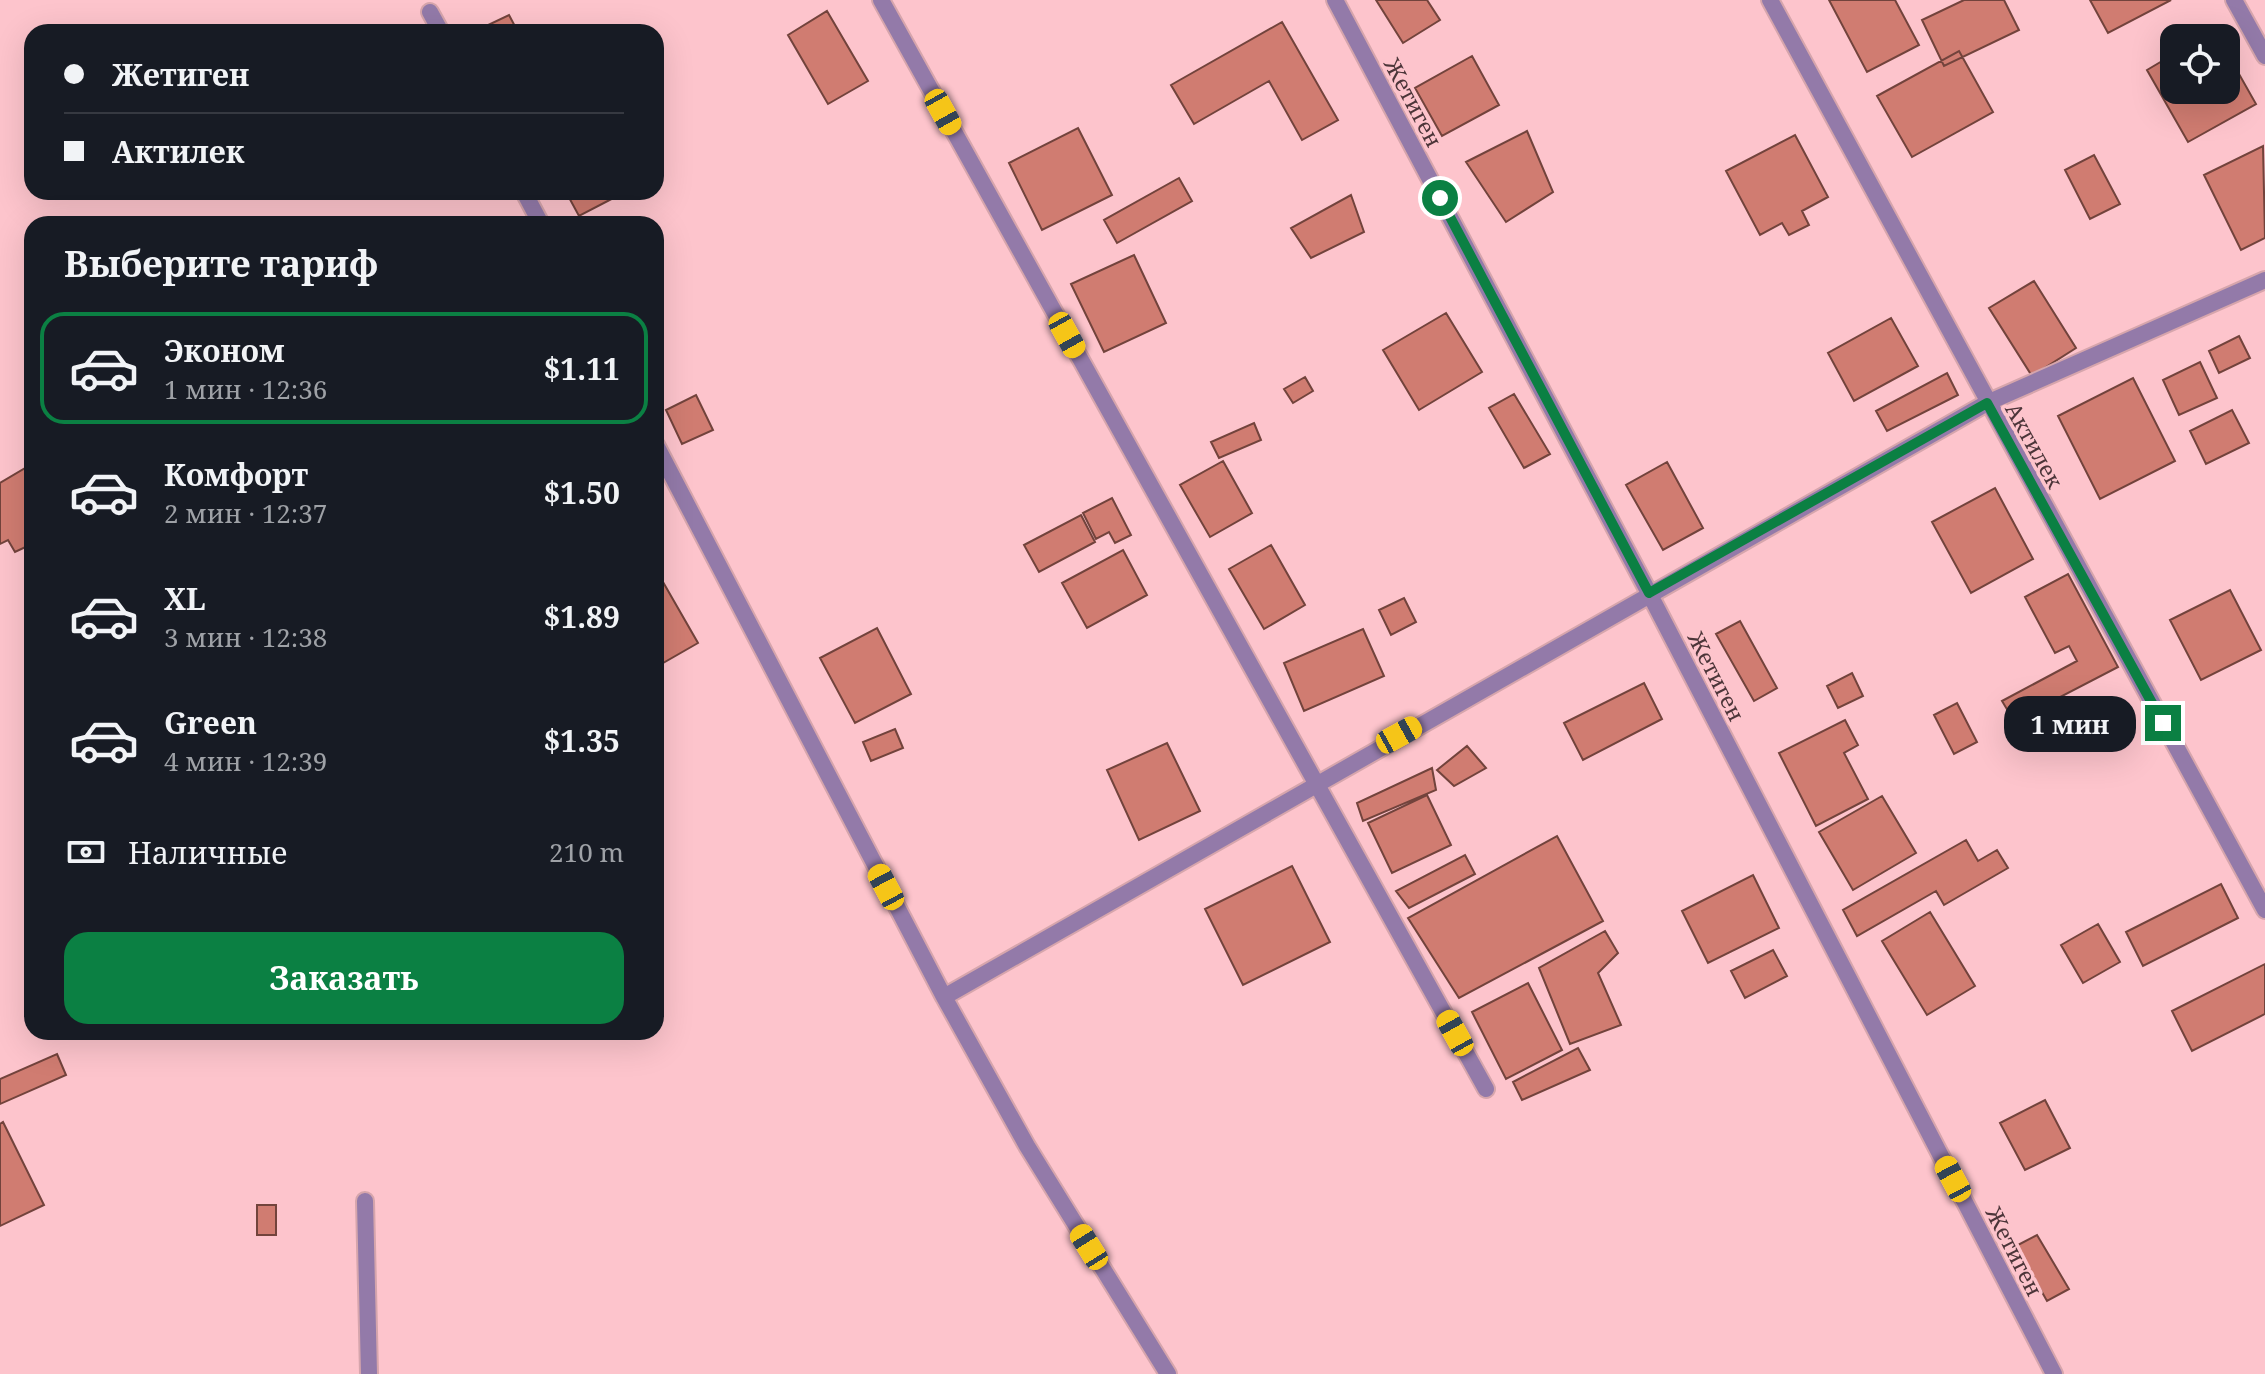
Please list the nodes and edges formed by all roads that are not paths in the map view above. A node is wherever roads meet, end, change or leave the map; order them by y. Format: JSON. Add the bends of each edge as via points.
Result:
{"nodes":[{"id":1,"x":881,"y":0,"type":"edge"},
{"id":2,"x":1335,"y":0,"type":"edge"},
{"id":3,"x":1770,"y":0,"type":"edge"},
{"id":4,"x":2234,"y":0,"type":"edge"},
{"id":5,"x":430,"y":12,"type":"dead end"},
{"id":6,"x":437,"y":24,"type":"edge"},
{"id":7,"x":2265,"y":56,"type":"edge"},
{"id":8,"x":2265,"y":280,"type":"edge"},
{"id":9,"x":1987,"y":403,"type":"junction"},
{"id":10,"x":664,"y":460,"type":"edge"},
{"id":11,"x":1649,"y":593,"type":"junction"},
{"id":12,"x":1316,"y":783,"type":"junction"},
{"id":13,"x":2265,"y":910,"type":"edge"},
{"id":14,"x":944,"y":997,"type":"junction"},
{"id":15,"x":1486,"y":1089,"type":"dead end"},
{"id":16,"x":365,"y":1201,"type":"dead end"},
{"id":17,"x":369,"y":1374,"type":"edge"},
{"id":18,"x":1168,"y":1374,"type":"edge"},
{"id":19,"x":2054,"y":1374,"type":"edge"}],
"edges":[{"from":1,"to":12,"type":"street"},
{"from":2,"to":11,"type":"street","name":"Жетиген"},
{"from":3,"to":9,"type":"street","name":"Актилек"},
{"from":4,"to":7,"type":"street"},
{"from":5,"to":6,"type":"street"},
{"from":8,"to":9,"type":"street"},
{"from":9,"to":11,"type":"street"},
{"from":9,"to":13,"type":"street","name":"Актилек"},
{"from":10,"to":14,"type":"street"},
{"from":11,"to":12,"type":"street"},
{"from":11,"to":19,"type":"street","name":"Жетиген"},
{"from":12,"to":14,"type":"street"},
{"from":12,"to":15,"type":"street"},
{"from":14,"to":18,"type":"street","via":[[1027,1146]]},
{"from":16,"to":17,"type":"street"}]}
